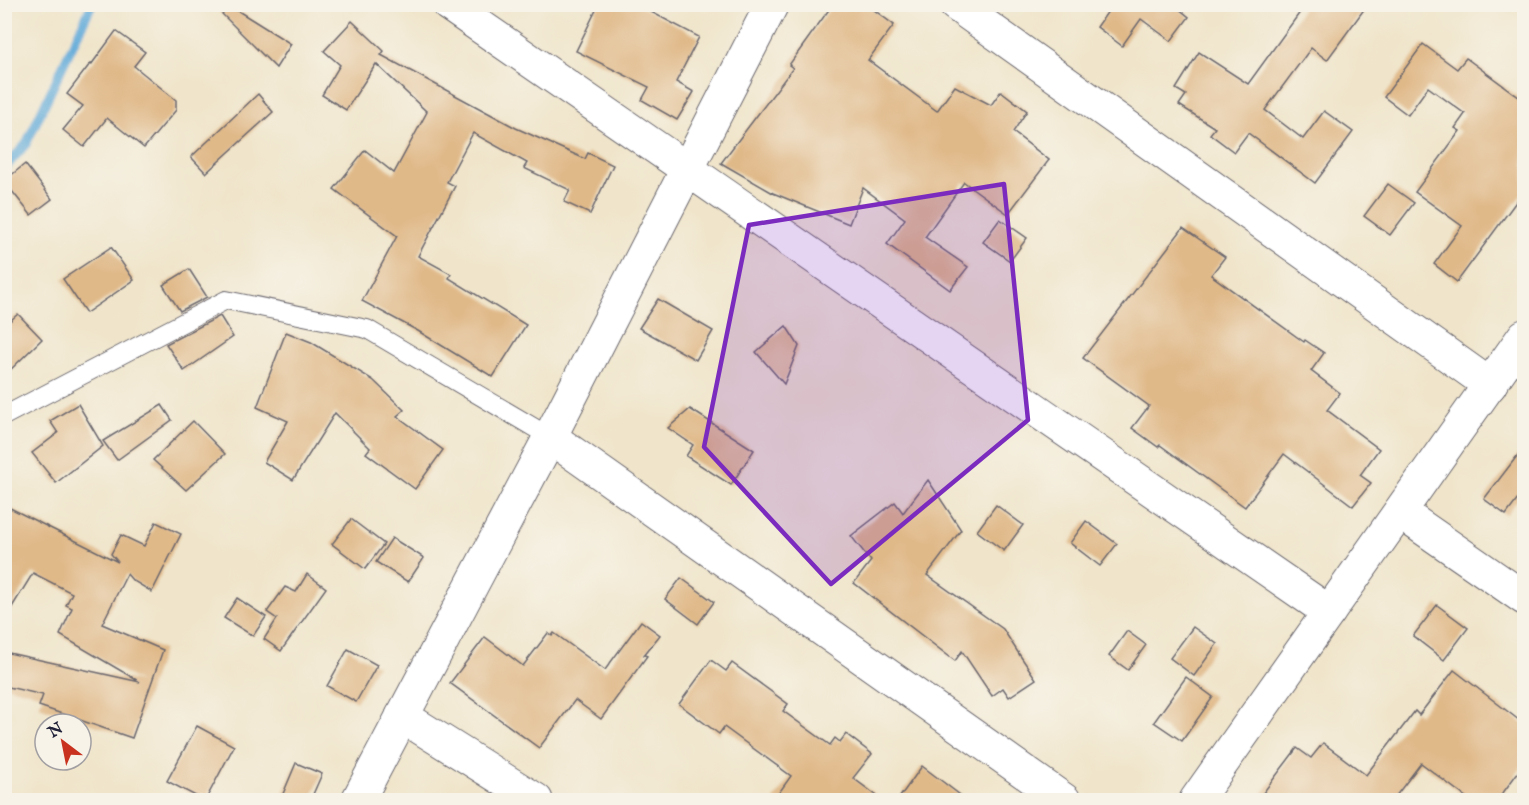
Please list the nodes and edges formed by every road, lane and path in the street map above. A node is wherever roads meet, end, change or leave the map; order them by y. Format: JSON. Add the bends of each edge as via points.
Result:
{"nodes":[{"id":1,"x":448,"y":4,"type":"edge"},
{"id":2,"x":772,"y":4,"type":"edge"},
{"id":3,"x":955,"y":4,"type":"edge"},
{"id":4,"x":686,"y":169,"type":"junction"},
{"id":5,"x":1524,"y":336,"type":"edge"},
{"id":6,"x":1490,"y":385,"type":"junction"},
{"id":7,"x":4,"y":416,"type":"edge"},
{"id":8,"x":550,"y":436,"type":"junction"},
{"id":9,"x":1400,"y":512,"type":"junction"},
{"id":10,"x":1524,"y":598,"type":"edge"},
{"id":11,"x":1329,"y":612,"type":"junction"},
{"id":12,"x":402,"y":716,"type":"junction"},
{"id":13,"x":358,"y":801,"type":"edge"},
{"id":14,"x":536,"y":801,"type":"edge"},
{"id":15,"x":1064,"y":801,"type":"edge"},
{"id":16,"x":1196,"y":801,"type":"edge"}],
"edges":[{"from":1,"to":4,"type":"street"},
{"from":2,"to":4,"type":"street"},
{"from":3,"to":6,"type":"street"},
{"from":4,"to":8,"type":"street"},
{"from":4,"to":11,"type":"street"},
{"from":5,"to":6,"type":"street"},
{"from":6,"to":9,"type":"street"},
{"from":7,"to":8,"type":"lane","via":[[226,300],[367,329]]},
{"from":8,"to":12,"type":"street"},
{"from":8,"to":15,"type":"street"},
{"from":9,"to":10,"type":"street"},
{"from":9,"to":11,"type":"street"},
{"from":11,"to":16,"type":"street"},
{"from":12,"to":13,"type":"street"},
{"from":12,"to":14,"type":"street"}]}
